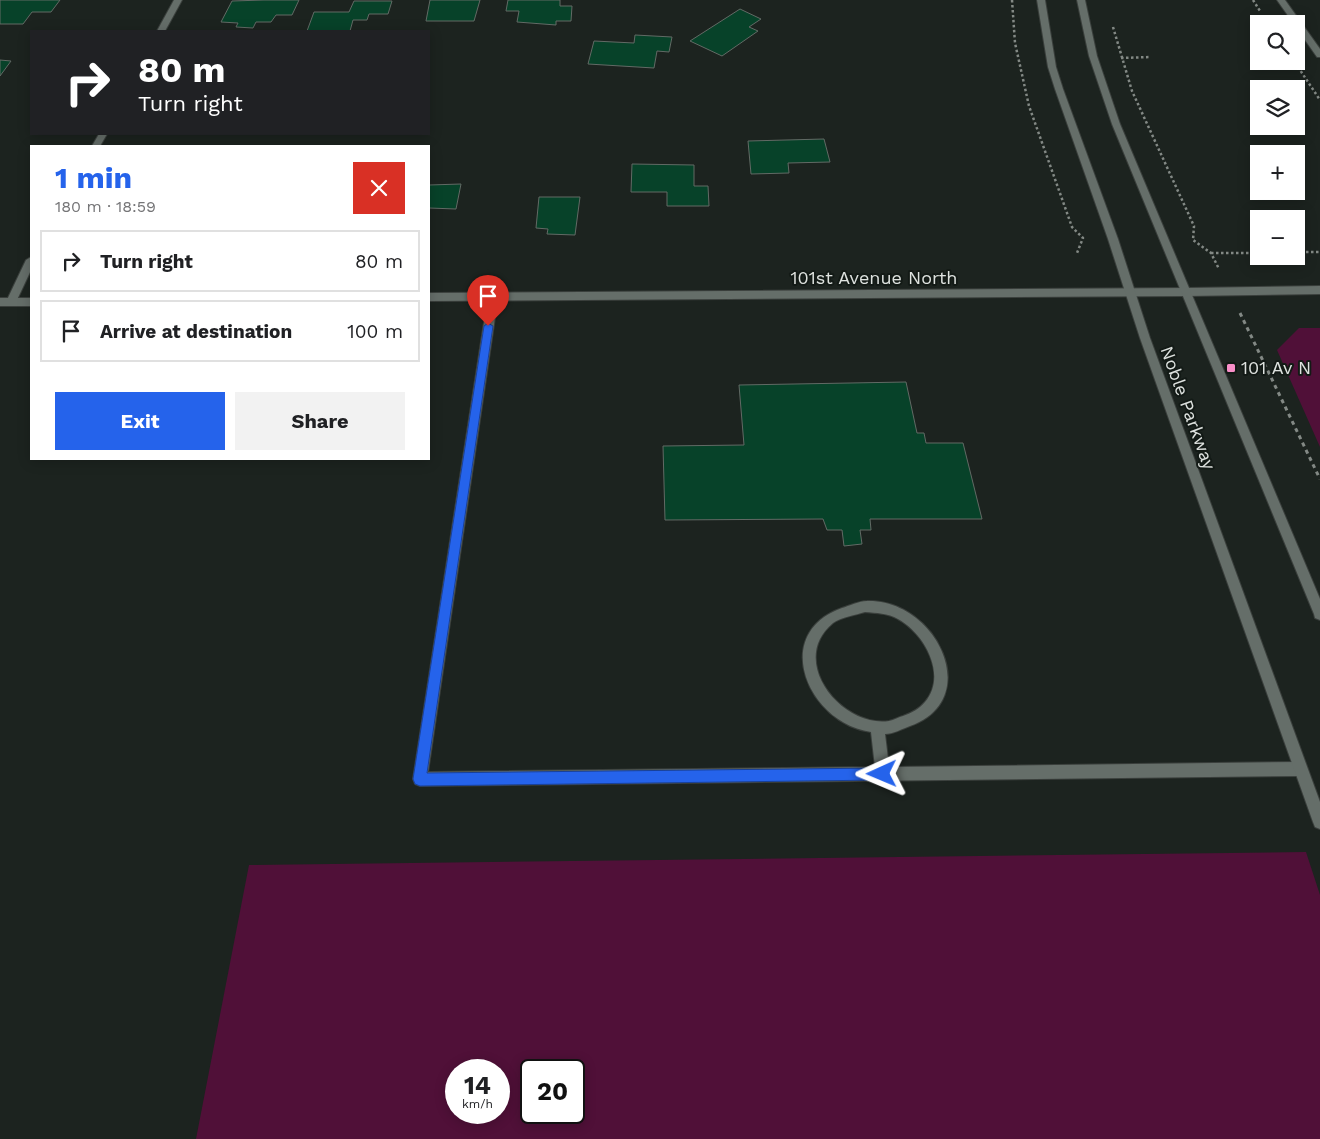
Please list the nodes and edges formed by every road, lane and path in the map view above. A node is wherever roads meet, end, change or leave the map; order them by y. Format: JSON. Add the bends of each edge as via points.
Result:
{"nodes":[{"id":1,"x":178,"y":0,"type":"edge"},
{"id":2,"x":1012,"y":0,"type":"edge"},
{"id":3,"x":1041,"y":0,"type":"edge"},
{"id":4,"x":1081,"y":0,"type":"edge"},
{"id":5,"x":1281,"y":0,"type":"edge"},
{"id":6,"x":1112,"y":26,"type":"dead end"},
{"id":7,"x":162,"y":30,"type":"edge"},
{"id":8,"x":1320,"y":55,"type":"edge"},
{"id":9,"x":1150,"y":57,"type":"dead end"},
{"id":10,"x":1121,"y":58,"type":"junction"},
{"id":11,"x":1300,"y":70,"type":"edge"},
{"id":12,"x":1320,"y":100,"type":"edge"},
{"id":13,"x":1305,"y":252,"type":"edge"},
{"id":14,"x":1320,"y":252,"type":"edge"},
{"id":15,"x":1078,"y":253,"type":"dead end"},
{"id":16,"x":1250,"y":253,"type":"edge"},
{"id":17,"x":30,"y":262,"type":"edge"},
{"id":18,"x":1320,"y":290,"type":"edge"},
{"id":19,"x":1186,"y":292,"type":"junction"},
{"id":20,"x":1130,"y":293,"type":"junction"},
{"id":21,"x":430,"y":297,"type":"edge"},
{"id":22,"x":493,"y":297,"type":"junction"},
{"id":23,"x":5,"y":302,"type":"edge"},
{"id":24,"x":30,"y":302,"type":"edge"},
{"id":25,"x":1250,"y":332,"type":"dead end"},
{"id":26,"x":1320,"y":479,"type":"edge"},
{"id":27,"x":1320,"y":614,"type":"edge"},
{"id":28,"x":877,"y":727,"type":"junction"},
{"id":29,"x":1300,"y":769,"type":"junction"},
{"id":30,"x":882,"y":774,"type":"junction"},
{"id":31,"x":1320,"y":822,"type":"edge"}],
"edges":[{"from":1,"to":7,"type":"main road"},
{"from":2,"to":15,"type":"path","via":[[1015,42],[1029,106],[1072,227],[1083,238]]},
{"from":3,"to":20,"type":"main road","name":"Noble Parkway","via":[[1056,81]]},
{"from":4,"to":19,"type":"main road","via":[[1101,83]]},
{"from":5,"to":8,"type":"main road"},
{"from":6,"to":10,"type":"path"},
{"from":9,"to":10,"type":"path"},
{"from":10,"to":16,"type":"path","via":[[1132,92],[1194,226],[1193,240],[1211,253]]},
{"from":11,"to":12,"type":"path"},
{"from":13,"to":14,"type":"path"},
{"from":17,"to":23,"type":"main road"},
{"from":18,"to":19,"type":"main road","name":"101st Avenue North"},
{"from":19,"to":20,"type":"main road","name":"101st Avenue North"},
{"from":19,"to":27,"type":"main road"},
{"from":20,"to":22,"type":"main road","name":"101st Avenue North"},
{"from":20,"to":29,"type":"main road","name":"Noble Parkway"},
{"from":21,"to":22,"type":"main road","name":"101st Avenue North"},
{"from":22,"to":30,"type":"main road","via":[[420,779]]},
{"from":23,"to":24,"type":"main road"},
{"from":25,"to":26,"type":"path"},
{"from":28,"to":28,"type":"main road","via":[[857,722],[831,707],[814,684],[808,667],[809,648],[816,631],[828,618],[845,609],[865,606],[886,608],[905,616],[922,629],[941,664],[941,684],[933,702],[919,717],[899,725]]},
{"from":28,"to":30,"type":"main road"},
{"from":29,"to":30,"type":"main road"},
{"from":29,"to":31,"type":"main road","name":"Noble Parkway"}]}
